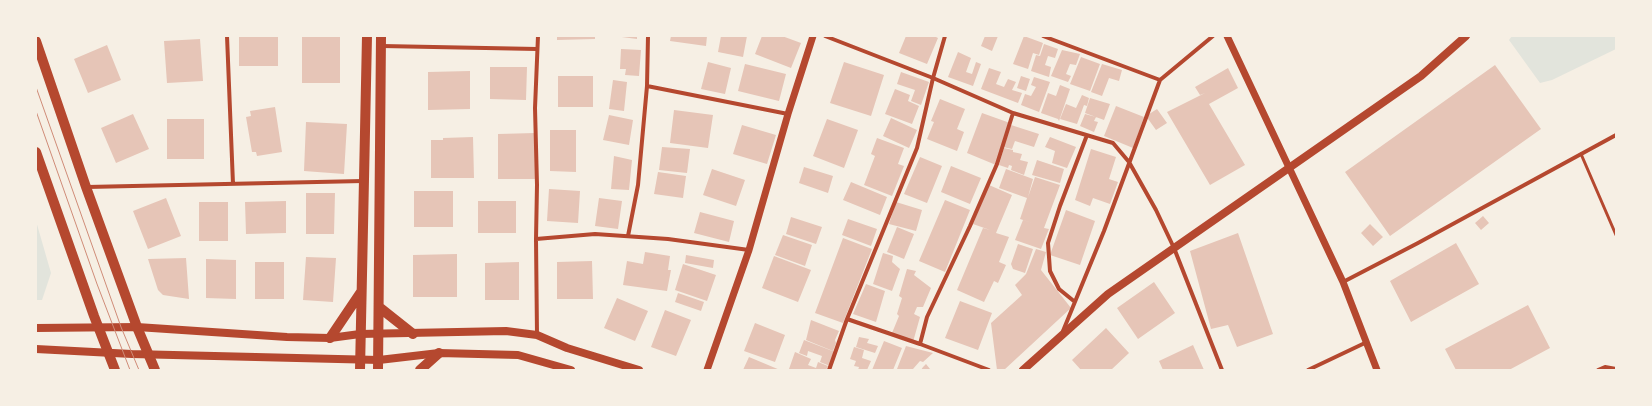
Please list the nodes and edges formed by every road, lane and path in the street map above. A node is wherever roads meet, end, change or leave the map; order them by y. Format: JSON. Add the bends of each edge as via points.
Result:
{"nodes":[{"id":1,"x":228,"y":36,"type":"edge"},
{"id":2,"x":367,"y":36,"type":"edge"},
{"id":3,"x":538,"y":36,"type":"edge"},
{"id":4,"x":648,"y":36,"type":"edge"},
{"id":5,"x":813,"y":36,"type":"edge"},
{"id":6,"x":825,"y":36,"type":"edge"},
{"id":7,"x":945,"y":36,"type":"edge"},
{"id":8,"x":1043,"y":36,"type":"edge"},
{"id":9,"x":1213,"y":36,"type":"edge"},
{"id":10,"x":1227,"y":36,"type":"edge"},
{"id":11,"x":1463,"y":37,"type":"edge"},
{"id":12,"x":36,"y":41,"type":"edge"},
{"id":13,"x":381,"y":41,"type":"edge"},
{"id":14,"x":537,"y":50,"type":"junction"},
{"id":15,"x":933,"y":78,"type":"junction"},
{"id":16,"x":1160,"y":80,"type":"junction"},
{"id":17,"x":647,"y":86,"type":"junction"},
{"id":18,"x":1013,"y":113,"type":"junction"},
{"id":19,"x":788,"y":114,"type":"junction"},
{"id":20,"x":1087,"y":135,"type":"junction"},
{"id":21,"x":1616,"y":135,"type":"edge"},
{"id":22,"x":36,"y":152,"type":"edge"},
{"id":23,"x":1581,"y":154,"type":"junction"},
{"id":24,"x":1129,"y":162,"type":"junction"},
{"id":25,"x":1289,"y":168,"type":"junction"},
{"id":26,"x":363,"y":181,"type":"junction"},
{"id":27,"x":233,"y":184,"type":"junction"},
{"id":28,"x":86,"y":187,"type":"junction"},
{"id":29,"x":1616,"y":235,"type":"edge"},
{"id":30,"x":628,"y":236,"type":"junction"},
{"id":31,"x":536,"y":239,"type":"junction"},
{"id":32,"x":1174,"y":248,"type":"junction"},
{"id":33,"x":749,"y":250,"type":"junction"},
{"id":34,"x":1343,"y":282,"type":"junction"},
{"id":35,"x":361,"y":292,"type":"junction"},
{"id":36,"x":1075,"y":302,"type":"junction"},
{"id":37,"x":379,"y":307,"type":"junction"},
{"id":38,"x":847,"y":319,"type":"junction"},
{"id":39,"x":137,"y":327,"type":"junction"},
{"id":40,"x":36,"y":328,"type":"edge"},
{"id":41,"x":99,"y":328,"type":"junction"},
{"id":42,"x":360,"y":334,"type":"junction"},
{"id":43,"x":379,"y":334,"type":"junction"},
{"id":44,"x":413,"y":334,"type":"junction"},
{"id":45,"x":537,"y":335,"type":"junction"},
{"id":46,"x":1062,"y":335,"type":"junction"},
{"id":47,"x":330,"y":338,"type":"junction"},
{"id":48,"x":1367,"y":342,"type":"junction"},
{"id":49,"x":920,"y":344,"type":"junction"},
{"id":50,"x":36,"y":349,"type":"edge"},
{"id":51,"x":107,"y":353,"type":"junction"},
{"id":52,"x":439,"y":353,"type":"junction"},
{"id":53,"x":148,"y":354,"type":"junction"},
{"id":54,"x":360,"y":359,"type":"junction"},
{"id":55,"x":378,"y":365,"type":"edge"},
{"id":56,"x":1027,"y":368,"type":"edge"},
{"id":57,"x":1616,"y":369,"type":"edge"},
{"id":58,"x":115,"y":370,"type":"edge"},
{"id":59,"x":155,"y":370,"type":"edge"},
{"id":60,"x":360,"y":370,"type":"edge"},
{"id":61,"x":420,"y":370,"type":"edge"},
{"id":62,"x":571,"y":370,"type":"edge"},
{"id":63,"x":639,"y":370,"type":"edge"},
{"id":64,"x":706,"y":370,"type":"edge"},
{"id":65,"x":829,"y":370,"type":"edge"},
{"id":66,"x":989,"y":370,"type":"edge"},
{"id":67,"x":1222,"y":370,"type":"edge"},
{"id":68,"x":1308,"y":370,"type":"edge"},
{"id":69,"x":1378,"y":370,"type":"edge"},
{"id":70,"x":1598,"y":370,"type":"edge"}],
"edges":[{"from":1,"to":27,"type":"street"},
{"from":2,"to":26,"type":"main road"},
{"from":3,"to":14,"type":"street"},
{"from":4,"to":17,"type":"street"},
{"from":5,"to":19,"type":"street"},
{"from":6,"to":15,"type":"street"},
{"from":7,"to":15,"type":"street"},
{"from":8,"to":16,"type":"street"},
{"from":9,"to":16,"type":"street"},
{"from":10,"to":25,"type":"street"},
{"from":11,"to":25,"type":"main road","via":[[1421,76]]},
{"from":12,"to":28,"type":"main road"},
{"from":13,"to":14,"type":"street"},
{"from":13,"to":37,"type":"main road"},
{"from":14,"to":31,"type":"street"},
{"from":15,"to":18,"type":"street"},
{"from":15,"to":38,"type":"street","via":[[916,148]]},
{"from":16,"to":24,"type":"street"},
{"from":17,"to":19,"type":"street"},
{"from":17,"to":30,"type":"street","via":[[638,185]]},
{"from":18,"to":20,"type":"street"},
{"from":18,"to":49,"type":"street","via":[[997,164],[926,317]]},
{"from":19,"to":33,"type":"street"},
{"from":20,"to":24,"type":"street","via":[[1113,143]]},
{"from":20,"to":36,"type":"street","via":[[1048,243],[1050,271],[1059,289]]},
{"from":21,"to":23,"type":"street"},
{"from":22,"to":41,"type":"main road"},
{"from":23,"to":29,"type":"lane"},
{"from":23,"to":34,"type":"street"},
{"from":24,"to":32,"type":"street"},
{"from":24,"to":36,"type":"street"},
{"from":25,"to":32,"type":"main road"},
{"from":25,"to":34,"type":"street"},
{"from":26,"to":27,"type":"street"},
{"from":26,"to":35,"type":"main road"},
{"from":27,"to":28,"type":"street"},
{"from":28,"to":39,"type":"main road"},
{"from":30,"to":31,"type":"street","via":[[595,234]]},
{"from":30,"to":33,"type":"street"},
{"from":31,"to":45,"type":"street"},
{"from":32,"to":46,"type":"main road","via":[[1108,294]]},
{"from":32,"to":67,"type":"street"},
{"from":33,"to":64,"type":"street"},
{"from":34,"to":48,"type":"street"},
{"from":35,"to":42,"type":"main road"},
{"from":35,"to":47,"type":"main road"},
{"from":36,"to":46,"type":"street"},
{"from":37,"to":43,"type":"main road"},
{"from":37,"to":44,"type":"main road"},
{"from":38,"to":49,"type":"street"},
{"from":38,"to":65,"type":"street"},
{"from":39,"to":41,"type":"main road"},
{"from":39,"to":47,"type":"main road"},
{"from":39,"to":53,"type":"main road"},
{"from":40,"to":41,"type":"main road"},
{"from":41,"to":51,"type":"main road"},
{"from":42,"to":43,"type":"main road"},
{"from":42,"to":47,"type":"main road"},
{"from":42,"to":54,"type":"main road"},
{"from":43,"to":44,"type":"main road"},
{"from":43,"to":55,"type":"main road"},
{"from":44,"to":45,"type":"main road","via":[[506,331]]},
{"from":45,"to":63,"type":"main road","via":[[567,348]]},
{"from":46,"to":56,"type":"main road"},
{"from":48,"to":68,"type":"street"},
{"from":48,"to":69,"type":"street"},
{"from":49,"to":66,"type":"street"},
{"from":50,"to":51,"type":"main road"},
{"from":51,"to":53,"type":"main road"},
{"from":51,"to":58,"type":"main road"},
{"from":52,"to":55,"type":"main road"},
{"from":52,"to":61,"type":"main road"},
{"from":52,"to":62,"type":"main road","via":[[518,355]]},
{"from":53,"to":54,"type":"main road"},
{"from":53,"to":59,"type":"main road"},
{"from":54,"to":55,"type":"main road"},
{"from":54,"to":60,"type":"main road"},
{"from":57,"to":70,"type":"street","via":[[1605,367]]}]}
